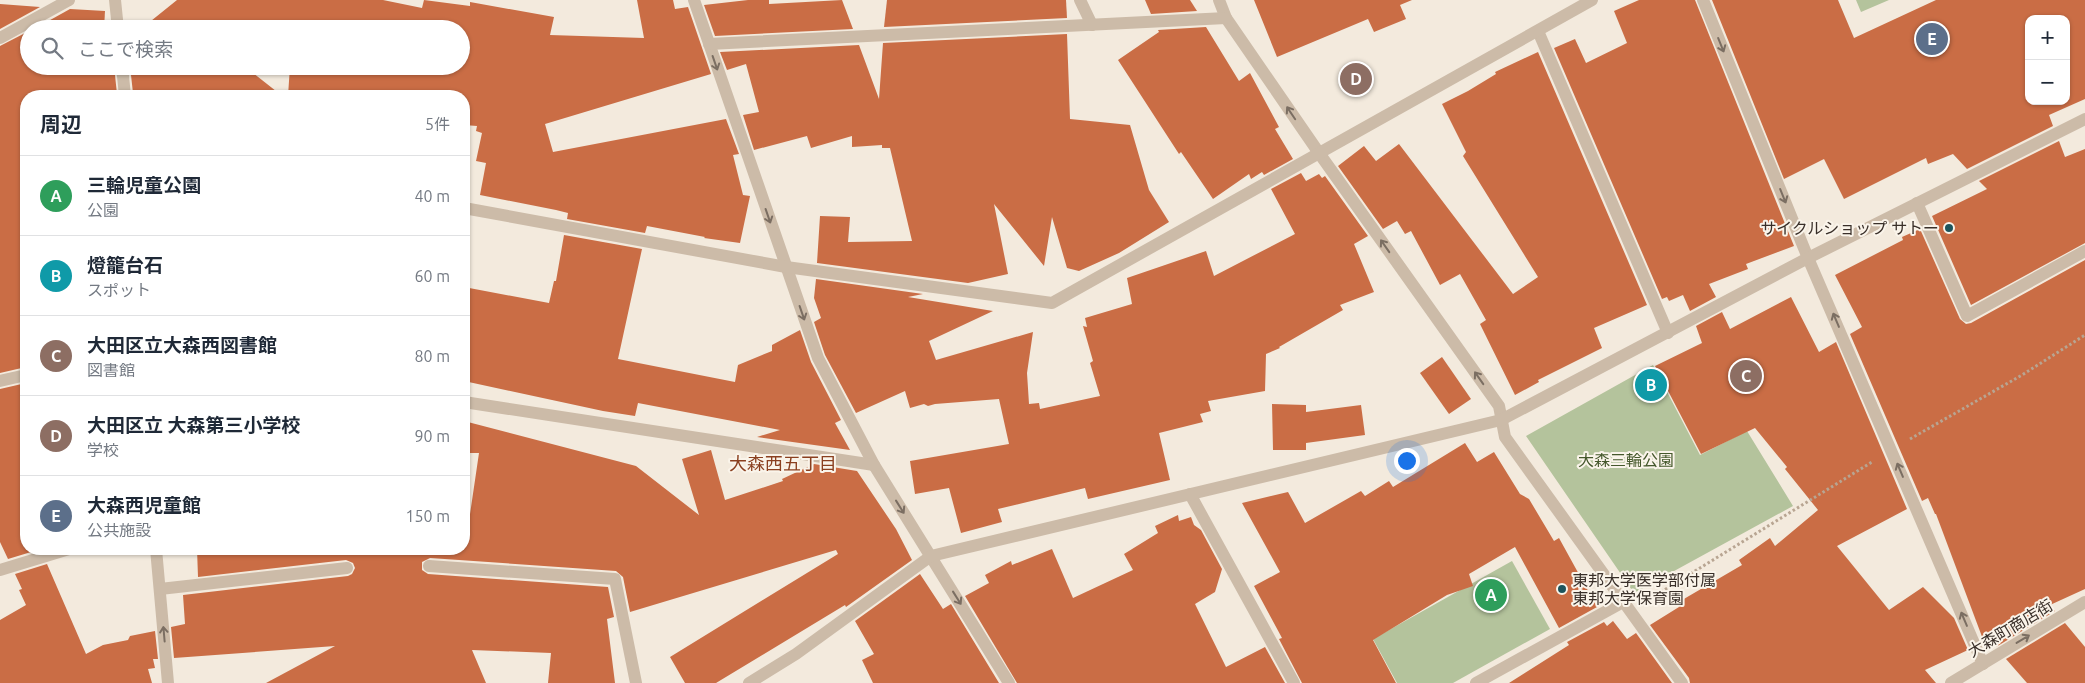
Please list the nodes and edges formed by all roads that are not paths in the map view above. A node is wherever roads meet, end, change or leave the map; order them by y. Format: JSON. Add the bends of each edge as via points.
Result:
{"nodes":[{"id":1,"x":69,"y":0,"type":"edge"},
{"id":2,"x":115,"y":0,"type":"edge"},
{"id":3,"x":694,"y":0,"type":"edge"},
{"id":4,"x":1080,"y":0,"type":"edge"},
{"id":5,"x":1219,"y":0,"type":"edge"},
{"id":6,"x":1592,"y":0,"type":"edge"},
{"id":7,"x":1703,"y":0,"type":"edge"},
{"id":8,"x":1226,"y":18,"type":"junction"},
{"id":9,"x":33,"y":20,"type":"edge"},
{"id":10,"x":117,"y":20,"type":"edge"},
{"id":11,"x":1092,"y":24,"type":"junction"},
{"id":12,"x":20,"y":27,"type":"edge"},
{"id":13,"x":1538,"y":31,"type":"junction"},
{"id":14,"x":0,"y":38,"type":"edge"},
{"id":15,"x":709,"y":44,"type":"junction"},
{"id":16,"x":123,"y":75,"type":"edge"},
{"id":17,"x":124,"y":90,"type":"edge"},
{"id":18,"x":2085,"y":119,"type":"edge"},
{"id":19,"x":1318,"y":153,"type":"junction"},
{"id":20,"x":1917,"y":203,"type":"junction"},
{"id":21,"x":470,"y":209,"type":"edge"},
{"id":22,"x":2085,"y":251,"type":"edge"},
{"id":23,"x":1808,"y":258,"type":"junction"},
{"id":24,"x":786,"y":266,"type":"junction"},
{"id":25,"x":1668,"y":332,"type":"junction"},
{"id":26,"x":20,"y":376,"type":"edge"},
{"id":27,"x":0,"y":381,"type":"edge"},
{"id":28,"x":470,"y":403,"type":"edge"},
{"id":29,"x":1501,"y":420,"type":"junction"},
{"id":30,"x":874,"y":465,"type":"junction"},
{"id":31,"x":1190,"y":494,"type":"junction"},
{"id":32,"x":49,"y":555,"type":"edge"},
{"id":33,"x":157,"y":555,"type":"edge"},
{"id":34,"x":932,"y":556,"type":"junction"},
{"id":35,"x":429,"y":566,"type":"dead end"},
{"id":36,"x":347,"y":568,"type":"dead end"},
{"id":37,"x":0,"y":570,"type":"edge"},
{"id":38,"x":160,"y":589,"type":"junction"},
{"id":39,"x":2085,"y":602,"type":"edge"},
{"id":40,"x":1627,"y":606,"type":"junction"},
{"id":41,"x":1983,"y":664,"type":"junction"},
{"id":42,"x":1497,"y":672,"type":"junction"},
{"id":43,"x":168,"y":683,"type":"edge"},
{"id":44,"x":636,"y":683,"type":"edge"},
{"id":45,"x":749,"y":683,"type":"edge"},
{"id":46,"x":1009,"y":683,"type":"edge"},
{"id":47,"x":1294,"y":683,"type":"edge"},
{"id":48,"x":1476,"y":683,"type":"edge"},
{"id":49,"x":1504,"y":683,"type":"edge"},
{"id":50,"x":1682,"y":683,"type":"edge"},
{"id":51,"x":1951,"y":683,"type":"edge"}],
"edges":[{"from":1,"to":9,"type":"street"},
{"from":2,"to":10,"type":"street"},
{"from":3,"to":15,"type":"street"},
{"from":4,"to":11,"type":"street"},
{"from":5,"to":8,"type":"street"},
{"from":6,"to":13,"type":"street"},
{"from":7,"to":23,"type":"street","one_way":true},
{"from":8,"to":11,"type":"street"},
{"from":19,"to":8,"type":"street","one_way":true},
{"from":11,"to":15,"type":"street"},
{"from":12,"to":14,"type":"street"},
{"from":13,"to":19,"type":"street"},
{"from":13,"to":25,"type":"street"},
{"from":15,"to":24,"type":"street","one_way":true},
{"from":16,"to":17,"type":"street"},
{"from":18,"to":20,"type":"street"},
{"from":19,"to":24,"type":"street","via":[[1052,303]]},
{"from":29,"to":19,"type":"street","one_way":true,"via":[[1500,406]]},
{"from":20,"to":22,"type":"street","via":[[1967,316]]},
{"from":20,"to":23,"type":"street"},
{"from":21,"to":24,"type":"street"},
{"from":23,"to":25,"type":"street"},
{"from":41,"to":23,"type":"street","one_way":true},
{"from":24,"to":30,"type":"street","one_way":true,"via":[[818,358]]},
{"from":25,"to":29,"type":"street"},
{"from":26,"to":27,"type":"street"},
{"from":28,"to":30,"type":"street"},
{"from":29,"to":31,"type":"street"},
{"from":29,"to":40,"type":"street","via":[[1505,437]]},
{"from":30,"to":34,"type":"street","one_way":true},
{"from":31,"to":34,"type":"street"},
{"from":31,"to":47,"type":"street"},
{"from":32,"to":37,"type":"street"},
{"from":33,"to":38,"type":"street"},
{"from":34,"to":45,"type":"street","via":[[796,654]]},
{"from":34,"to":46,"type":"street","one_way":true},
{"from":35,"to":44,"type":"street","via":[[615,579]]},
{"from":36,"to":38,"type":"street"},
{"from":43,"to":38,"type":"street","one_way":true},
{"from":41,"to":39,"type":"street","name":"大森町商店街","one_way":true},
{"from":40,"to":42,"type":"street"},
{"from":40,"to":50,"type":"street"},
{"from":41,"to":51,"type":"street","name":"大森町商店街"},
{"from":42,"to":48,"type":"street"},
{"from":42,"to":49,"type":"street"}]}
